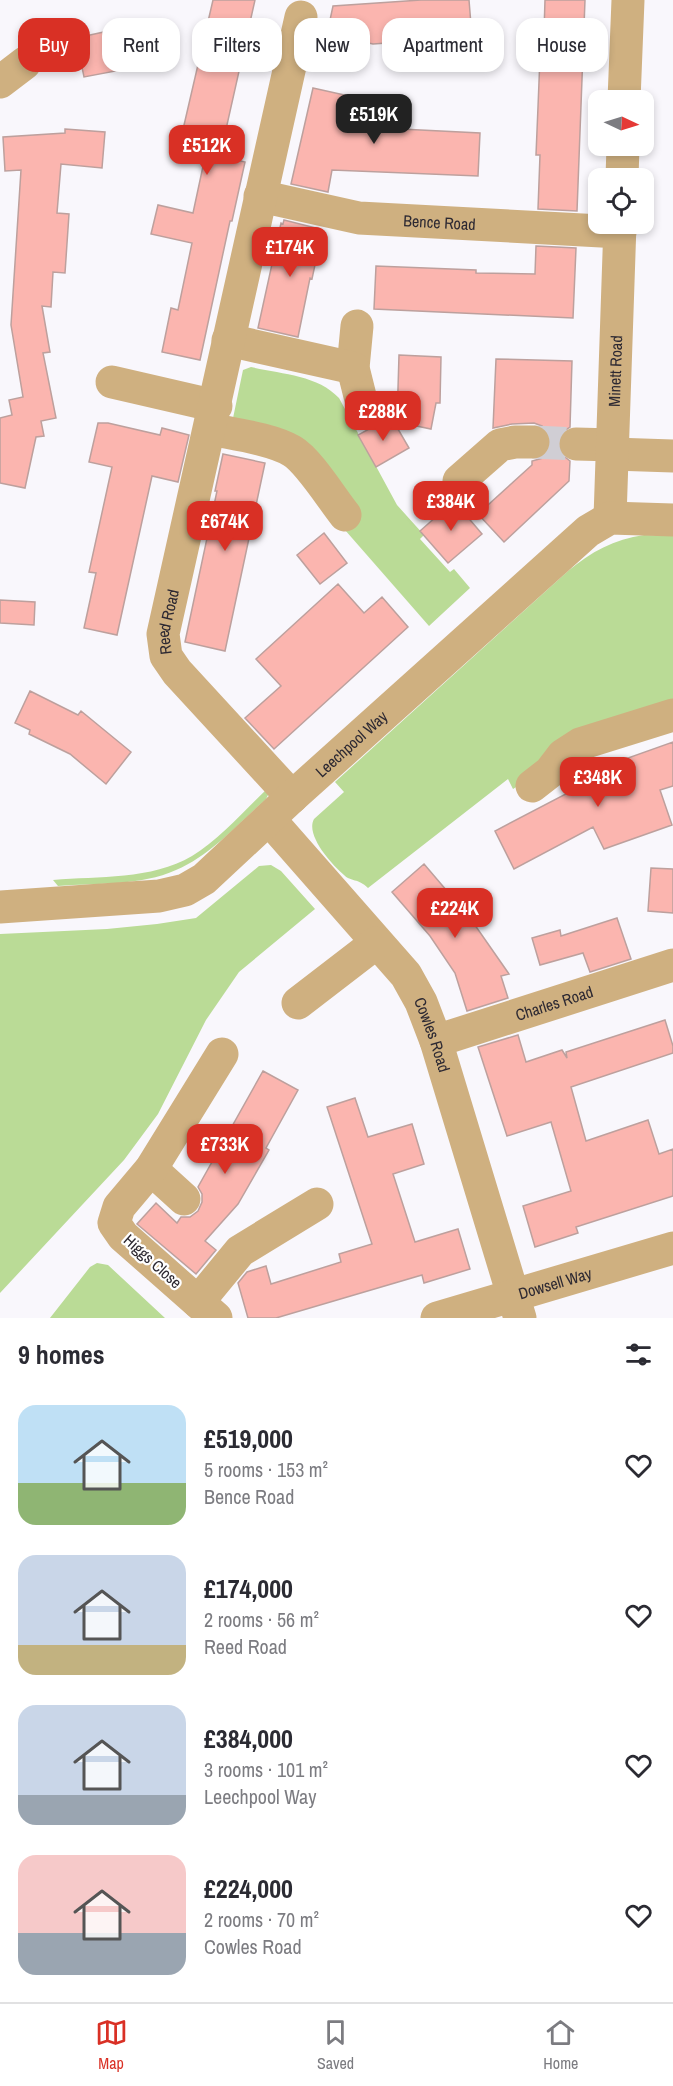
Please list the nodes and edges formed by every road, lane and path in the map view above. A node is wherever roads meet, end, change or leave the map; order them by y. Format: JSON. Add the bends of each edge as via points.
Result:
{"nodes":[{"id":1,"x":628,"y":0,"type":"edge"},
{"id":2,"x":301,"y":17,"type":"dead end"},
{"id":3,"x":624,"y":90,"type":"edge"},
{"id":4,"x":260,"y":196,"type":"junction"},
{"id":5,"x":588,"y":227,"type":"edge"},
{"id":6,"x":620,"y":234,"type":"edge"},
{"id":7,"x":357,"y":326,"type":"dead end"},
{"id":8,"x":228,"y":340,"type":"junction"},
{"id":9,"x":112,"y":382,"type":"dead end"},
{"id":10,"x":213,"y":417,"type":"junction"},
{"id":11,"x":533,"y":442,"type":"tunnel mouth"},
{"id":12,"x":576,"y":444,"type":"tunnel mouth"},
{"id":13,"x":614,"y":449,"type":"junction"},
{"id":14,"x":673,"y":456,"type":"edge"},
{"id":15,"x":459,"y":481,"type":"dead end"},
{"id":16,"x":345,"y":515,"type":"dead end"},
{"id":17,"x":610,"y":518,"type":"junction"},
{"id":18,"x":673,"y":520,"type":"edge"},
{"id":19,"x":673,"y":715,"type":"edge"},
{"id":20,"x":532,"y":786,"type":"dead end"},
{"id":21,"x":280,"y":808,"type":"junction"},
{"id":22,"x":0,"y":907,"type":"edge"},
{"id":23,"x":376,"y":943,"type":"junction"},
{"id":24,"x":673,"y":965,"type":"edge"},
{"id":25,"x":298,"y":1004,"type":"dead end"},
{"id":26,"x":436,"y":1041,"type":"junction"},
{"id":27,"x":222,"y":1054,"type":"dead end"},
{"id":28,"x":151,"y":1169,"type":"junction"},
{"id":29,"x":184,"y":1199,"type":"dead end"},
{"id":30,"x":317,"y":1204,"type":"dead end"},
{"id":31,"x":673,"y":1248,"type":"edge"},
{"id":32,"x":517,"y":1307,"type":"edge"},
{"id":33,"x":207,"y":1310,"type":"edge"},
{"id":34,"x":437,"y":1318,"type":"edge"}],
"edges":[{"from":1,"to":3,"type":"street"},
{"from":2,"to":4,"type":"street","name":"Reed Road"},
{"from":4,"to":5,"type":"street","name":"Bence Road","via":[[359,218]]},
{"from":4,"to":8,"type":"street","name":"Reed Road"},
{"from":6,"to":13,"type":"street","name":"Minett Road"},
{"from":7,"to":8,"type":"street","via":[[356,382]]},
{"from":8,"to":10,"type":"street","name":"Reed Road"},
{"from":9,"to":10,"type":"street"},
{"from":10,"to":16,"type":"street","via":[[293,451]]},
{"from":10,"to":21,"type":"street","name":"Reed Road","via":[[163,634],[166,656]]},
{"from":11,"to":15,"type":"street","via":[[500,444]]},
{"from":12,"to":13,"type":"street"},
{"from":13,"to":14,"type":"street"},
{"from":13,"to":17,"type":"street","name":"Minett Road"},
{"from":17,"to":18,"type":"street"},
{"from":17,"to":21,"type":"street","name":"Leechpool Way","via":[[588,531]]},
{"from":19,"to":20,"type":"street","via":[[580,744]]},
{"from":21,"to":22,"type":"street","name":"Leechpool Way","via":[[204,879],[185,890],[159,896]]},
{"from":21,"to":23,"type":"street","name":"Cowles Road"},
{"from":23,"to":25,"type":"street"},
{"from":23,"to":26,"type":"street","name":"Cowles Road","via":[[406,975]]},
{"from":24,"to":26,"type":"street","name":"Charles Road"},
{"from":26,"to":32,"type":"street","name":"Cowles Road"},
{"from":27,"to":28,"type":"street","name":"Higgs Close"},
{"from":28,"to":29,"type":"street"},
{"from":28,"to":33,"type":"street","name":"Higgs Close","via":[[119,1207],[114,1223],[123,1236]]},
{"from":30,"to":33,"type":"street","via":[[240,1251]]},
{"from":31,"to":32,"type":"street","name":"Dowsell Way"},
{"from":32,"to":34,"type":"street","name":"Dowsell Way"}]}
